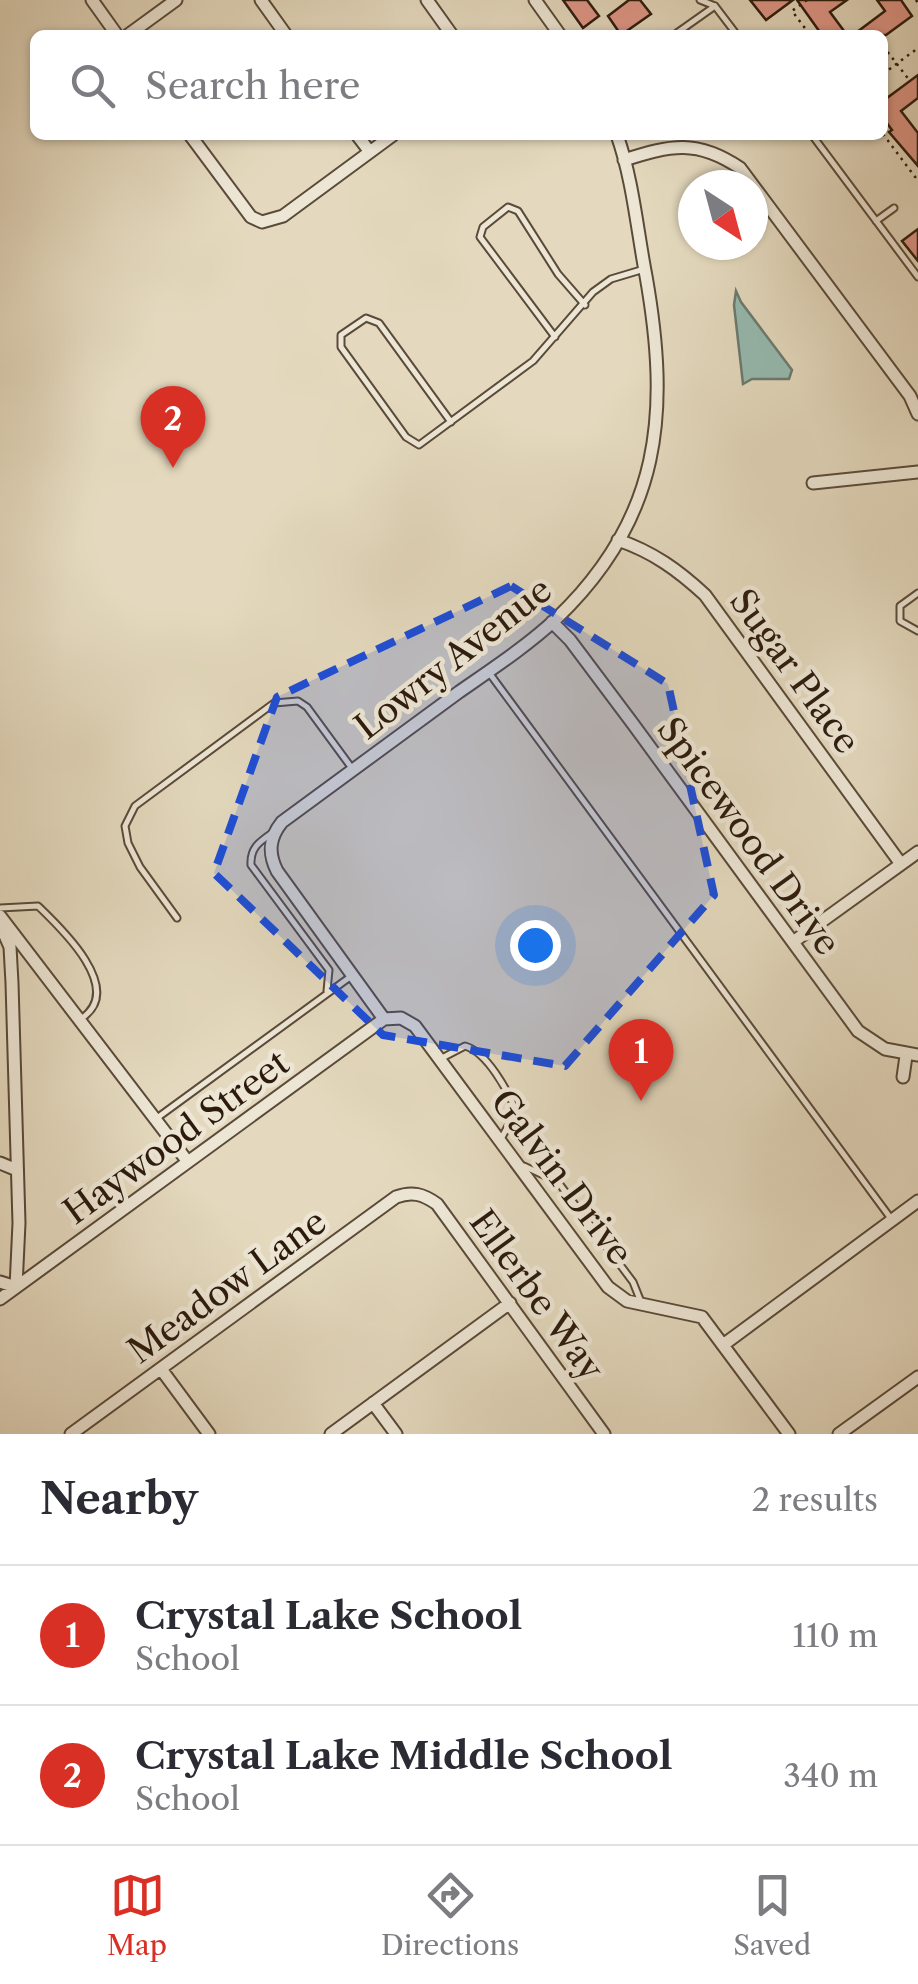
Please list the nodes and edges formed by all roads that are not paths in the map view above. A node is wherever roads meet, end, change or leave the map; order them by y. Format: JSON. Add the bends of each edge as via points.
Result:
{"nodes":[{"id":1,"x":92,"y":0,"type":"edge"},
{"id":2,"x":176,"y":0,"type":"edge"},
{"id":3,"x":260,"y":0,"type":"edge"},
{"id":4,"x":427,"y":0,"type":"edge"},
{"id":5,"x":535,"y":0,"type":"edge"},
{"id":6,"x":700,"y":0,"type":"edge"},
{"id":7,"x":715,"y":6,"type":"junction"},
{"id":8,"x":113,"y":30,"type":"edge"},
{"id":9,"x":135,"y":30,"type":"edge"},
{"id":10,"x":282,"y":30,"type":"edge"},
{"id":11,"x":448,"y":30,"type":"edge"},
{"id":12,"x":556,"y":30,"type":"edge"},
{"id":13,"x":681,"y":30,"type":"edge"},
{"id":14,"x":732,"y":30,"type":"edge"},
{"id":15,"x":194,"y":140,"type":"edge"},
{"id":16,"x":362,"y":140,"type":"edge"},
{"id":17,"x":386,"y":140,"type":"edge"},
{"id":18,"x":619,"y":140,"type":"edge"},
{"id":19,"x":816,"y":140,"type":"edge"},
{"id":20,"x":370,"y":152,"type":"junction"},
{"id":21,"x":624,"y":160,"type":"junction"},
{"id":22,"x":894,"y":208,"type":"dead end"},
{"id":23,"x":876,"y":221,"type":"junction"},
{"id":24,"x":644,"y":269,"type":"junction"},
{"id":25,"x":918,"y":277,"type":"edge"},
{"id":26,"x":586,"y":304,"type":"junction"},
{"id":27,"x":556,"y":337,"type":"junction"},
{"id":28,"x":918,"y":414,"type":"edge"},
{"id":29,"x":451,"y":422,"type":"junction"},
{"id":30,"x":918,"y":472,"type":"edge"},
{"id":31,"x":813,"y":484,"type":"dead end"},
{"id":32,"x":618,"y":540,"type":"junction"},
{"id":33,"x":918,"y":592,"type":"edge"},
{"id":34,"x":552,"y":622,"type":"junction"},
{"id":35,"x":918,"y":630,"type":"edge"},
{"id":36,"x":488,"y":671,"type":"junction"},
{"id":37,"x":353,"y":770,"type":"junction"},
{"id":38,"x":273,"y":838,"type":"junction"},
{"id":39,"x":918,"y":852,"type":"edge"},
{"id":40,"x":901,"y":864,"type":"junction"},
{"id":41,"x":0,"y":908,"type":"edge"},
{"id":42,"x":0,"y":916,"type":"edge"},
{"id":43,"x":177,"y":918,"type":"dead end"},
{"id":44,"x":0,"y":924,"type":"edge"},
{"id":45,"x":793,"y":942,"type":"junction"},
{"id":46,"x":352,"y":976,"type":"junction"},
{"id":47,"x":327,"y":994,"type":"junction"},
{"id":48,"x":384,"y":1019,"type":"junction"},
{"id":49,"x":80,"y":1020,"type":"junction"},
{"id":50,"x":912,"y":1055,"type":"edge"},
{"id":51,"x":439,"y":1060,"type":"junction"},
{"id":52,"x":903,"y":1077,"type":"dead end"},
{"id":53,"x":154,"y":1120,"type":"junction"},
{"id":54,"x":500,"y":1141,"type":"junction"},
{"id":55,"x":188,"y":1162,"type":"junction"},
{"id":56,"x":0,"y":1163,"type":"edge"},
{"id":57,"x":516,"y":1164,"type":"junction"},
{"id":58,"x":16,"y":1170,"type":"junction"},
{"id":59,"x":419,"y":1194,"type":"joint"},
{"id":60,"x":918,"y":1202,"type":"edge"},
{"id":61,"x":893,"y":1221,"type":"junction"},
{"id":62,"x":0,"y":1282,"type":"edge"},
{"id":63,"x":16,"y":1287,"type":"junction"},
{"id":64,"x":0,"y":1298,"type":"edge"},
{"id":65,"x":510,"y":1303,"type":"junction"},
{"id":66,"x":642,"y":1304,"type":"junction"},
{"id":67,"x":724,"y":1346,"type":"junction"},
{"id":68,"x":161,"y":1368,"type":"junction"},
{"id":69,"x":918,"y":1376,"type":"edge"},
{"id":70,"x":374,"y":1403,"type":"junction"},
{"id":71,"x":71,"y":1434,"type":"edge"},
{"id":72,"x":210,"y":1434,"type":"edge"},
{"id":73,"x":330,"y":1434,"type":"edge"},
{"id":74,"x":396,"y":1434,"type":"edge"},
{"id":75,"x":604,"y":1434,"type":"edge"},
{"id":76,"x":788,"y":1434,"type":"edge"},
{"id":77,"x":839,"y":1434,"type":"edge"}],
"edges":[{"from":1,"to":8,"type":"street"},
{"from":2,"to":9,"type":"street"},
{"from":3,"to":10,"type":"street"},
{"from":4,"to":11,"type":"street"},
{"from":5,"to":12,"type":"street"},
{"from":6,"to":7,"type":"lane"},
{"from":7,"to":13,"type":"lane"},
{"from":7,"to":14,"type":"lane"},
{"from":15,"to":20,"type":"street","via":[[251,217],[262,222],[283,216]]},
{"from":16,"to":20,"type":"street"},
{"from":17,"to":20,"type":"street"},
{"from":18,"to":21,"type":"street","name":"Lowry Avenue"},
{"from":19,"to":23,"type":"lane"},
{"from":21,"to":24,"type":"street","name":"Lowry Avenue"},
{"from":21,"to":28,"type":"street","via":[[677,146],[701,148],[740,168]]},
{"from":22,"to":23,"type":"lane"},
{"from":23,"to":25,"type":"lane"},
{"from":24,"to":26,"type":"lane","via":[[611,280]]},
{"from":24,"to":32,"type":"street","name":"Lowry Avenue","via":[[658,350],[658,412],[645,480]]},
{"from":26,"to":27,"type":"lane"},
{"from":26,"to":27,"type":"lane","via":[[518,211],[508,207],[483,226],[480,237]]},
{"from":27,"to":29,"type":"lane"},
{"from":29,"to":29,"type":"lane","via":[[419,445],[406,438],[341,347],[341,335],[366,318],[379,323]]},
{"from":30,"to":31,"type":"street"},
{"from":32,"to":34,"type":"street","name":"Lowry Avenue"},
{"from":32,"to":40,"type":"street","name":"Sugar Place","via":[[671,565],[705,595]]},
{"from":33,"to":35,"type":"lane","via":[[900,606],[900,621]]},
{"from":34,"to":36,"type":"street","name":"Lowry Avenue"},
{"from":34,"to":45,"type":"street","name":"Spicewood Drive"},
{"from":36,"to":37,"type":"street","name":"Lowry Avenue"},
{"from":36,"to":61,"type":"lane"},
{"from":37,"to":38,"type":"street","name":"Lowry Avenue","via":[[282,822]]},
{"from":37,"to":43,"type":"lane","via":[[307,707],[274,703],[139,801],[126,826],[128,843]]},
{"from":38,"to":46,"type":"street","via":[[276,871]]},
{"from":38,"to":47,"type":"lane","via":[[256,845],[250,865],[328,970]]},
{"from":39,"to":40,"type":"street"},
{"from":40,"to":45,"type":"street"},
{"from":41,"to":49,"type":"lane","via":[[38,906],[95,974],[92,1011]]},
{"from":42,"to":49,"type":"street"},
{"from":44,"to":58,"type":"street","via":[[10,947]]},
{"from":45,"to":50,"type":"street","name":"Spicewood Drive","via":[[858,1031],[884,1049]]},
{"from":46,"to":47,"type":"lane"},
{"from":46,"to":48,"type":"street"},
{"from":47,"to":53,"type":"lane"},
{"from":48,"to":51,"type":"street","name":"Galvin Drive","via":[[415,1026]]},
{"from":48,"to":55,"type":"street","name":"Haywood Street"},
{"from":49,"to":53,"type":"street"},
{"from":50,"to":52,"type":"street"},
{"from":51,"to":54,"type":"street","name":"Galvin Drive"},
{"from":51,"to":54,"type":"lane","via":[[465,1046],[478,1052],[516,1112]]},
{"from":53,"to":55,"type":"street"},
{"from":54,"to":57,"type":"street","name":"Galvin Drive"},
{"from":55,"to":63,"type":"street","name":"Haywood Street"},
{"from":56,"to":58,"type":"street"},
{"from":57,"to":66,"type":"street","name":"Galvin Drive","via":[[608,1287]]},
{"from":57,"to":66,"type":"lane","via":[[558,1182],[633,1282]]},
{"from":58,"to":63,"type":"street"},
{"from":59,"to":65,"type":"street","name":"Ellerbe Way","via":[[436,1204]]},
{"from":59,"to":68,"type":"street","name":"Meadow Lane","via":[[396,1196]]},
{"from":60,"to":61,"type":"street"},
{"from":61,"to":67,"type":"street"},
{"from":62,"to":63,"type":"street"},
{"from":63,"to":64,"type":"street","name":"Haywood Street"},
{"from":65,"to":70,"type":"street"},
{"from":65,"to":75,"type":"street","name":"Ellerbe Way"},
{"from":66,"to":67,"type":"street","name":"Galvin Drive","via":[[702,1317]]},
{"from":67,"to":76,"type":"street","name":"Galvin Drive"},
{"from":68,"to":71,"type":"street","name":"Meadow Lane"},
{"from":68,"to":72,"type":"street"},
{"from":69,"to":77,"type":"street"},
{"from":70,"to":73,"type":"street"},
{"from":70,"to":74,"type":"street"}]}
